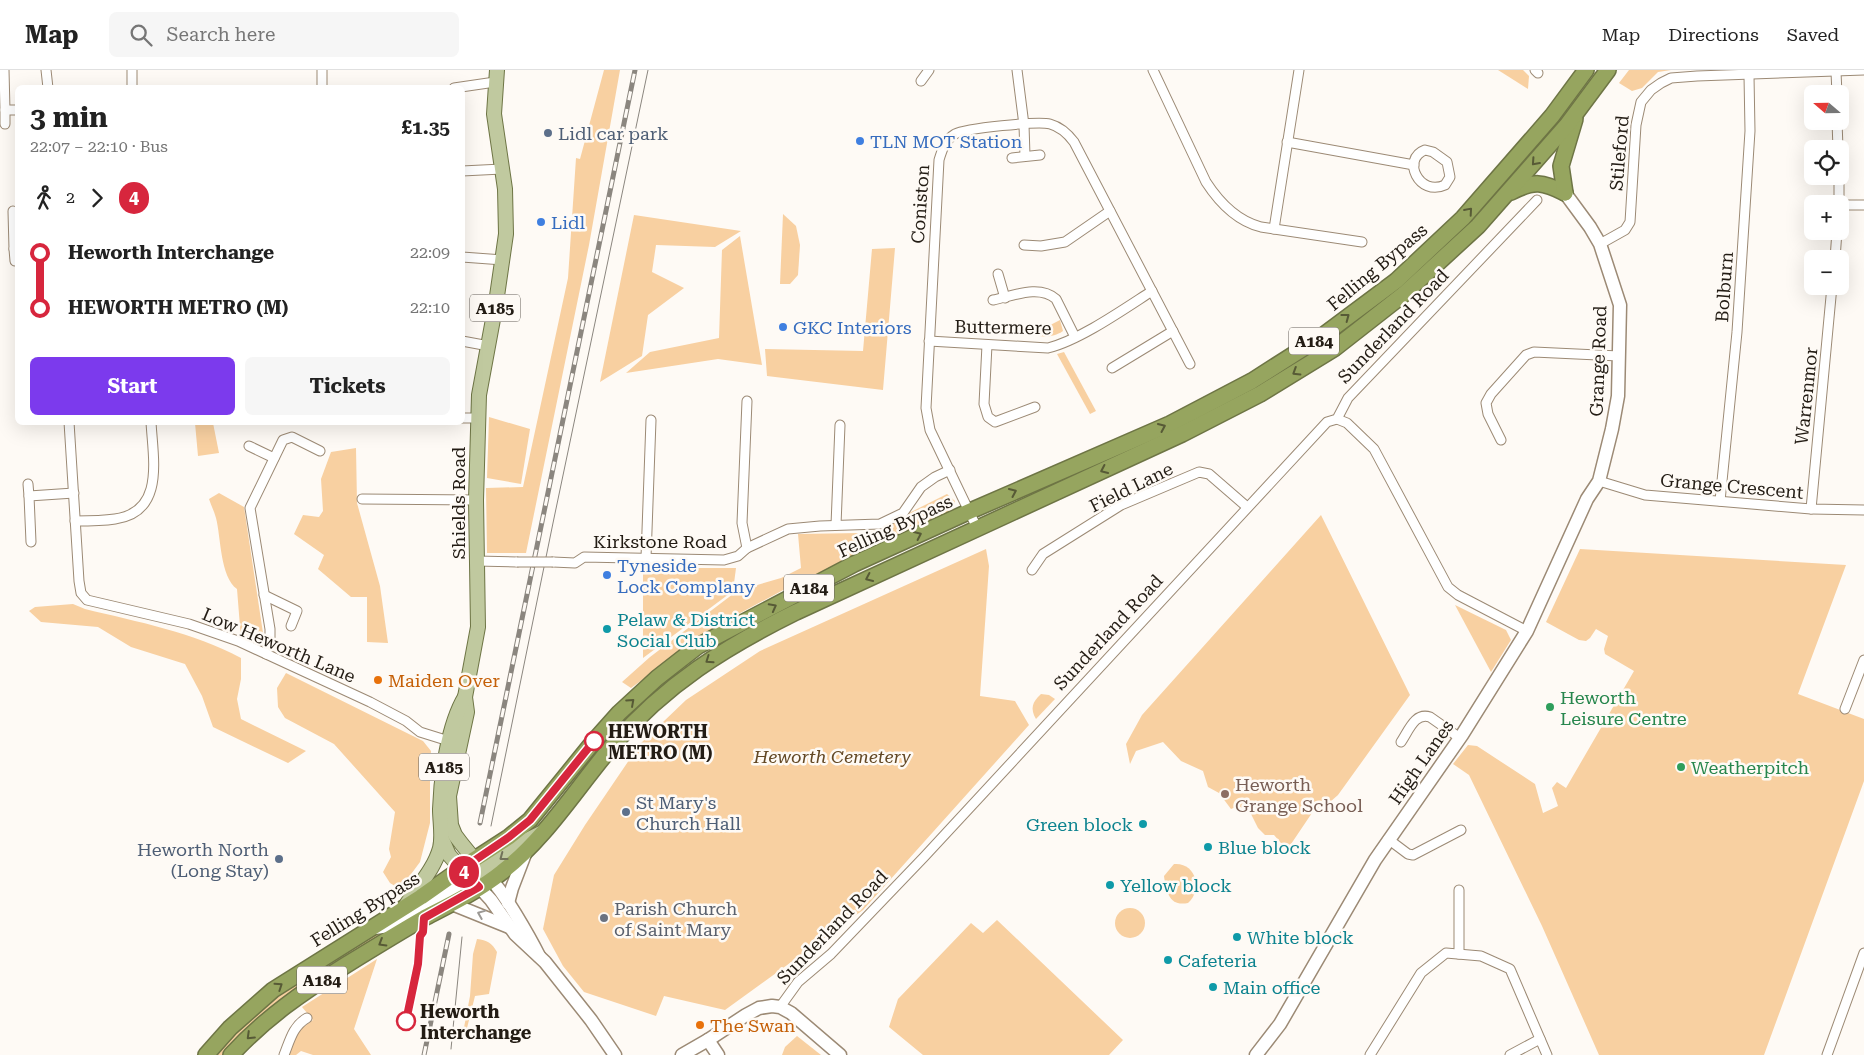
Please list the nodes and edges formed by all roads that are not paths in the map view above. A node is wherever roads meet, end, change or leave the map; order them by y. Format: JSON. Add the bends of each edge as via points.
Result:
{"nodes":[{"id":1,"x":4,"y":70,"type":"edge"},
{"id":2,"x":46,"y":70,"type":"edge"},
{"id":3,"x":132,"y":70,"type":"edge"},
{"id":4,"x":322,"y":70,"type":"edge"},
{"id":5,"x":929,"y":70,"type":"edge"},
{"id":6,"x":1017,"y":70,"type":"edge"},
{"id":7,"x":1153,"y":70,"type":"edge"},
{"id":8,"x":1299,"y":70,"type":"edge"},
{"id":9,"x":1586,"y":70,"type":"edge"},
{"id":10,"x":1608,"y":70,"type":"edge"},
{"id":11,"x":1856,"y":70,"type":"edge"},
{"id":12,"x":1864,"y":70,"type":"edge"},
{"id":13,"x":1836,"y":72,"type":"junction"},
{"id":14,"x":496,"y":76,"type":"edge"},
{"id":15,"x":1749,"y":76,"type":"junction"},
{"id":16,"x":921,"y":81,"type":"dead end"},
{"id":17,"x":48,"y":85,"type":"edge"},
{"id":18,"x":132,"y":85,"type":"edge"},
{"id":19,"x":322,"y":85,"type":"edge"},
{"id":20,"x":1837,"y":85,"type":"edge"},
{"id":21,"x":465,"y":86,"type":"edge"},
{"id":22,"x":5,"y":110,"type":"junction"},
{"id":23,"x":15,"y":110,"type":"edge"},
{"id":24,"x":1578,"y":111,"type":"junction"},
{"id":25,"x":5,"y":124,"type":"dead end"},
{"id":26,"x":1024,"y":125,"type":"junction"},
{"id":27,"x":1287,"y":142,"type":"junction"},
{"id":28,"x":1040,"y":155,"type":"dead end"},
{"id":29,"x":1025,"y":156,"type":"junction"},
{"id":30,"x":1012,"y":158,"type":"dead end"},
{"id":31,"x":1414,"y":165,"type":"junction"},
{"id":32,"x":502,"y":169,"type":"junction"},
{"id":33,"x":465,"y":171,"type":"edge"},
{"id":34,"x":1565,"y":193,"type":"junction"},
{"id":35,"x":1506,"y":194,"type":"junction"},
{"id":36,"x":1537,"y":200,"type":"dead end"},
{"id":37,"x":1849,"y":204,"type":"edge"},
{"id":38,"x":1864,"y":205,"type":"edge"},
{"id":39,"x":13,"y":211,"type":"dead end"},
{"id":40,"x":1110,"y":211,"type":"junction"},
{"id":41,"x":1274,"y":229,"type":"junction"},
{"id":42,"x":15,"y":236,"type":"edge"},
{"id":43,"x":1362,"y":242,"type":"dead end"},
{"id":44,"x":1600,"y":244,"type":"junction"},
{"id":45,"x":1024,"y":245,"type":"dead end"},
{"id":46,"x":465,"y":257,"type":"edge"},
{"id":47,"x":503,"y":260,"type":"junction"},
{"id":48,"x":998,"y":274,"type":"dead end"},
{"id":49,"x":1152,"y":291,"type":"junction"},
{"id":50,"x":1831,"y":295,"type":"edge"},
{"id":51,"x":1004,"y":298,"type":"junction"},
{"id":52,"x":993,"y":300,"type":"dead end"},
{"id":53,"x":1173,"y":331,"type":"junction"},
{"id":54,"x":1076,"y":337,"type":"junction"},
{"id":55,"x":929,"y":341,"type":"junction"},
{"id":56,"x":465,"y":342,"type":"edge"},
{"id":57,"x":987,"y":345,"type":"junction"},
{"id":58,"x":489,"y":346,"type":"junction"},
{"id":59,"x":1619,"y":356,"type":"junction"},
{"id":60,"x":1190,"y":364,"type":"dead end"},
{"id":61,"x":1112,"y":368,"type":"dead end"},
{"id":62,"x":747,"y":401,"type":"dead end"},
{"id":63,"x":1035,"y":407,"type":"dead end"},
{"id":64,"x":465,"y":418,"type":"edge"},
{"id":65,"x":478,"y":418,"type":"junction"},
{"id":66,"x":1337,"y":419,"type":"junction"},
{"id":67,"x":651,"y":420,"type":"dead end"},
{"id":68,"x":69,"y":425,"type":"edge"},
{"id":69,"x":151,"y":425,"type":"edge"},
{"id":70,"x":840,"y":425,"type":"dead end"},
{"id":71,"x":1501,"y":440,"type":"dead end"},
{"id":72,"x":250,"y":446,"type":"dead end"},
{"id":73,"x":320,"y":451,"type":"dead end"},
{"id":74,"x":274,"y":458,"type":"junction"},
{"id":75,"x":950,"y":470,"type":"junction"},
{"id":76,"x":1599,"y":481,"type":"junction"},
{"id":77,"x":28,"y":484,"type":"dead end"},
{"id":78,"x":74,"y":493,"type":"junction"},
{"id":79,"x":29,"y":496,"type":"junction"},
{"id":80,"x":362,"y":500,"type":"dead end"},
{"id":81,"x":476,"y":500,"type":"junction"},
{"id":82,"x":1720,"y":501,"type":"junction"},
{"id":83,"x":1247,"y":507,"type":"junction"},
{"id":84,"x":1810,"y":509,"type":"junction"},
{"id":85,"x":1864,"y":510,"type":"edge"},
{"id":86,"x":968,"y":512,"type":"junction"},
{"id":87,"x":75,"y":521,"type":"junction"},
{"id":88,"x":836,"y":525,"type":"junction"},
{"id":89,"x":977,"y":528,"type":"junction"},
{"id":90,"x":30,"y":542,"type":"dead end"},
{"id":91,"x":747,"y":548,"type":"junction"},
{"id":92,"x":646,"y":558,"type":"junction"},
{"id":93,"x":476,"y":561,"type":"junction"},
{"id":94,"x":1032,"y":570,"type":"dead end"},
{"id":95,"x":264,"y":595,"type":"junction"},
{"id":96,"x":291,"y":626,"type":"dead end"},
{"id":97,"x":1527,"y":632,"type":"junction"},
{"id":98,"x":266,"y":654,"type":"junction"},
{"id":99,"x":1864,"y":660,"type":"edge"},
{"id":100,"x":1845,"y":710,"type":"dead end"},
{"id":101,"x":1460,"y":738,"type":"junction"},
{"id":102,"x":1401,"y":742,"type":"dead end"},
{"id":103,"x":454,"y":743,"type":"junction"},
{"id":104,"x":594,"y":768,"type":"junction"},
{"id":105,"x":1461,"y":830,"type":"dead end"},
{"id":106,"x":543,"y":832,"type":"junction"},
{"id":107,"x":442,"y":839,"type":"junction"},
{"id":108,"x":1388,"y":839,"type":"junction"},
{"id":109,"x":527,"y":852,"type":"junction"},
{"id":110,"x":477,"y":874,"type":"junction"},
{"id":111,"x":1459,"y":890,"type":"dead end"},
{"id":112,"x":508,"y":903,"type":"junction"},
{"id":113,"x":452,"y":904,"type":"junction"},
{"id":114,"x":405,"y":907,"type":"junction"},
{"id":115,"x":509,"y":927,"type":"junction"},
{"id":116,"x":371,"y":929,"type":"junction"},
{"id":117,"x":1864,"y":953,"type":"edge"},
{"id":118,"x":1459,"y":954,"type":"junction"},
{"id":119,"x":539,"y":956,"type":"junction"},
{"id":120,"x":1860,"y":976,"type":"edge"},
{"id":121,"x":780,"y":1007,"type":"junction"},
{"id":122,"x":307,"y":1018,"type":"dead end"},
{"id":123,"x":597,"y":1029,"type":"junction"},
{"id":124,"x":1540,"y":1039,"type":"junction"},
{"id":125,"x":708,"y":1040,"type":"junction"},
{"id":126,"x":206,"y":1055,"type":"edge"},
{"id":127,"x":231,"y":1055,"type":"edge"},
{"id":128,"x":284,"y":1055,"type":"edge"},
{"id":129,"x":609,"y":1055,"type":"edge"},
{"id":130,"x":615,"y":1055,"type":"edge"},
{"id":131,"x":682,"y":1055,"type":"edge"},
{"id":132,"x":718,"y":1055,"type":"edge"},
{"id":133,"x":840,"y":1055,"type":"edge"},
{"id":134,"x":1256,"y":1055,"type":"edge"},
{"id":135,"x":1370,"y":1055,"type":"edge"},
{"id":136,"x":1510,"y":1055,"type":"edge"},
{"id":137,"x":1547,"y":1055,"type":"edge"},
{"id":138,"x":1827,"y":1055,"type":"edge"}],
"edges":[{"from":1,"to":22,"type":"street"},
{"from":2,"to":17,"type":"street"},
{"from":3,"to":18,"type":"street"},
{"from":4,"to":19,"type":"street"},
{"from":5,"to":16,"type":"street"},
{"from":6,"to":26,"type":"street"},
{"from":7,"to":41,"type":"street","via":[[1214,194],[1246,222]]},
{"from":8,"to":27,"type":"street"},
{"from":86,"to":9,"type":"highway","name":"Felling Bypass","number":"A184","one_way":true,"via":[[1170,424],[1252,381],[1321,337],[1396,281],[1463,218],[1552,116]]},
{"from":10,"to":24,"type":"highway","name":"Felling Bypass","number":"A184"},
{"from":11,"to":12,"type":"street","name":"Stileford"},
{"from":11,"to":13,"type":"street","name":"Stileford"},
{"from":13,"to":15,"type":"street","name":"Stileford"},
{"from":13,"to":20,"type":"street"},
{"from":14,"to":21,"type":"street"},
{"from":14,"to":32,"type":"main road","name":"Shields Road","number":"A185","via":[[494,114]]},
{"from":15,"to":44,"type":"street","name":"Stileford","via":[[1671,78],[1651,90],[1642,102],[1636,124],[1630,222],[1625,230]]},
{"from":15,"to":82,"type":"street","name":"Bolburn","via":[[1750,131],[1741,277]]},
{"from":22,"to":23,"type":"street"},
{"from":22,"to":25,"type":"street"},
{"from":24,"to":34,"type":"highway","via":[[1561,166]]},
{"from":24,"to":35,"type":"highway","name":"Felling Bypass","number":"A184","one_way":true},
{"from":26,"to":29,"type":"street"},
{"from":26,"to":40,"type":"street","name":"Coniston","via":[[1052,124],[1068,134]]},
{"from":26,"to":55,"type":"street","name":"Coniston","via":[[963,131],[947,141],[942,149]]},
{"from":27,"to":31,"type":"street"},
{"from":27,"to":41,"type":"street"},
{"from":28,"to":29,"type":"street"},
{"from":29,"to":30,"type":"street"},
{"from":31,"to":31,"type":"street","via":[[1421,152],[1434,152],[1447,162],[1448,182],[1441,187],[1426,187]]},
{"from":32,"to":33,"type":"street"},
{"from":32,"to":47,"type":"main road","name":"Shields Road","number":"A185","via":[[506,226]]},
{"from":34,"to":35,"type":"highway","via":[[1541,183],[1525,184]]},
{"from":34,"to":44,"type":"street","name":"Grange Road"},
{"from":35,"to":89,"type":"highway","name":"Felling Bypass","number":"A184","one_way":true,"via":[[1478,226],[1404,294],[1335,348],[1260,394],[1182,434]]},
{"from":36,"to":66,"type":"street","name":"Sunderland Road","via":[[1348,398]]},
{"from":37,"to":38,"type":"street"},
{"from":39,"to":42,"type":"street"},
{"from":40,"to":45,"type":"street","via":[[1065,242]]},
{"from":40,"to":49,"type":"street","name":"Coniston"},
{"from":41,"to":43,"type":"street"},
{"from":44,"to":59,"type":"street","name":"Grange Road","via":[[1620,305]]},
{"from":46,"to":47,"type":"street"},
{"from":47,"to":58,"type":"main road","name":"Shields Road","number":"A185"},
{"from":48,"to":51,"type":"street"},
{"from":49,"to":53,"type":"street","name":"Coniston"},
{"from":49,"to":54,"type":"street","name":"Buttermere"},
{"from":50,"to":84,"type":"street","name":"Warrenmor"},
{"from":51,"to":52,"type":"street"},
{"from":51,"to":54,"type":"street","via":[[1037,291],[1051,294]]},
{"from":53,"to":60,"type":"street","name":"Coniston"},
{"from":53,"to":61,"type":"street"},
{"from":54,"to":57,"type":"street","name":"Buttermere","via":[[1048,348]]},
{"from":55,"to":57,"type":"street","name":"Buttermere"},
{"from":55,"to":75,"type":"street","name":"Coniston","via":[[927,420]]},
{"from":56,"to":58,"type":"street"},
{"from":57,"to":63,"type":"street","via":[[984,404],[988,417],[995,422]]},
{"from":58,"to":65,"type":"main road","name":"Shields Road","number":"A185"},
{"from":59,"to":71,"type":"street","via":[[1534,352],[1526,355],[1486,403]]},
{"from":59,"to":76,"type":"street","name":"Grange Road","via":[[1616,404]]},
{"from":62,"to":91,"type":"street","via":[[742,523]]},
{"from":64,"to":65,"type":"street"},
{"from":65,"to":81,"type":"main road","name":"Shields Road","number":"A185"},
{"from":66,"to":83,"type":"street","name":"Sunderland Road","via":[[1327,422]]},
{"from":66,"to":97,"type":"street","via":[[1347,423],[1374,448],[1448,587]]},
{"from":67,"to":92,"type":"street"},
{"from":68,"to":78,"type":"street"},
{"from":69,"to":87,"type":"street","via":[[154,477],[146,501],[128,516]]},
{"from":70,"to":88,"type":"street"},
{"from":72,"to":74,"type":"street"},
{"from":73,"to":74,"type":"street","via":[[288,437],[280,444]]},
{"from":74,"to":95,"type":"street","via":[[250,508]]},
{"from":75,"to":86,"type":"street","name":"Coniston"},
{"from":75,"to":88,"type":"street","name":"Kirkstone Road","via":[[921,487],[903,513],[880,524]]},
{"from":76,"to":82,"type":"street","name":"Grange Crescent","via":[[1645,495]]},
{"from":76,"to":97,"type":"street","name":"High Lanes","via":[[1587,499]]},
{"from":77,"to":79,"type":"street"},
{"from":78,"to":79,"type":"street"},
{"from":78,"to":87,"type":"street"},
{"from":79,"to":90,"type":"street"},
{"from":80,"to":81,"type":"street"},
{"from":81,"to":93,"type":"main road","name":"Shields Road","number":"A185"},
{"from":82,"to":84,"type":"street","name":"Grange Crescent"},
{"from":83,"to":94,"type":"street","name":"Field Lane","via":[[1209,474],[1199,472],[1121,505],[1043,554]]},
{"from":83,"to":121,"type":"street","name":"Sunderland Road","via":[[924,856],[831,954],[798,982]]},
{"from":84,"to":85,"type":"street","name":"Grange Crescent"},
{"from":86,"to":89,"type":"street","name":"Coniston"},
{"from":110,"to":86,"type":"highway","name":"Felling Bypass","number":"A184","one_way":true,"via":[[509,837],[530,820],[619,713],[698,646],[854,564]]},
{"from":87,"to":98,"type":"street","name":"Low Heworth Lane","via":[[79,581],[86,600],[189,624]]},
{"from":88,"to":91,"type":"street","name":"Kirkstone Road","via":[[788,530]]},
{"from":89,"to":104,"type":"highway","name":"Felling Bypass","number":"A184","one_way":true,"via":[[796,612],[719,653],[686,676],[636,719]]},
{"from":91,"to":92,"type":"street","name":"Kirkstone Road","via":[[738,556],[724,560]]},
{"from":92,"to":93,"type":"street","name":"Kirkstone Road","bridge":true,"via":[[584,557],[575,563]]},
{"from":93,"to":103,"type":"main road","name":"Shields Road","number":"A185","via":[[478,627],[465,698],[467,712]]},
{"from":95,"to":96,"type":"street","via":[[297,612]]},
{"from":95,"to":98,"type":"street","via":[[270,629]]},
{"from":97,"to":101,"type":"street","name":"High Lanes"},
{"from":98,"to":103,"type":"street","name":"Low Heworth Lane","via":[[370,702],[420,732]]},
{"from":99,"to":100,"type":"street"},
{"from":101,"to":102,"type":"street","via":[[1425,715],[1416,719]]},
{"from":101,"to":108,"type":"street","name":"High Lanes"},
{"from":103,"to":107,"type":"main road","number":"A185","via":[[440,793]]},
{"from":103,"to":110,"type":"main road","number":"A185","via":[[449,796],[451,825]]},
{"from":104,"to":106,"type":"highway","name":"Felling Bypass","number":"A184"},
{"from":104,"to":109,"type":"highway","via":[[582,798],[562,825],[548,841]]},
{"from":105,"to":108,"type":"street","via":[[1413,855]]},
{"from":106,"to":109,"type":"highway","name":"Felling Bypass","number":"A184"},
{"from":106,"to":110,"type":"main road","one_way":true},
{"from":107,"to":110,"type":"main road","number":"A185","via":[[450,855]]},
{"from":107,"to":114,"type":"main road","number":"A185","via":[[434,863]]},
{"from":108,"to":134,"type":"street","name":"High Lanes","via":[[1280,1024]]},
{"from":109,"to":110,"type":"highway","name":"Felling Bypass","number":"A184"},
{"from":109,"to":112,"type":"street"},
{"from":110,"to":112,"type":"street"},
{"from":110,"to":113,"type":"highway","name":"Felling Bypass","number":"A184"},
{"from":110,"to":114,"type":"highway","name":"Felling Bypass","number":"A184"},
{"from":110,"to":115,"type":"street"},
{"from":110,"to":116,"type":"street","via":[[392,925]]},
{"from":111,"to":118,"type":"street"},
{"from":112,"to":119,"type":"street"},
{"from":115,"to":113,"type":"street","one_way":true},
{"from":113,"to":127,"type":"highway","name":"Felling Bypass","number":"A184","one_way":true,"via":[[309,988],[272,1015]]},
{"from":114,"to":116,"type":"highway","name":"Felling Bypass","number":"A184"},
{"from":115,"to":119,"type":"street"},
{"from":126,"to":116,"type":"highway","name":"Felling Bypass","number":"A184","one_way":true,"via":[[230,1028],[274,990]]},
{"from":117,"to":120,"type":"street"},
{"from":118,"to":124,"type":"street","via":[[1481,956],[1510,969]]},
{"from":118,"to":135,"type":"street","via":[[1446,953],[1420,973]]},
{"from":119,"to":123,"type":"street"},
{"from":120,"to":138,"type":"street"},
{"from":121,"to":125,"type":"street","name":"Sunderland Road","via":[[759,1008]]},
{"from":121,"to":133,"type":"street"},
{"from":122,"to":128,"type":"street","via":[[298,1023]]},
{"from":123,"to":129,"type":"street"},
{"from":123,"to":130,"type":"street"},
{"from":124,"to":136,"type":"street"},
{"from":124,"to":137,"type":"street"},
{"from":125,"to":131,"type":"street","name":"Sunderland Road"},
{"from":125,"to":132,"type":"street"}]}
